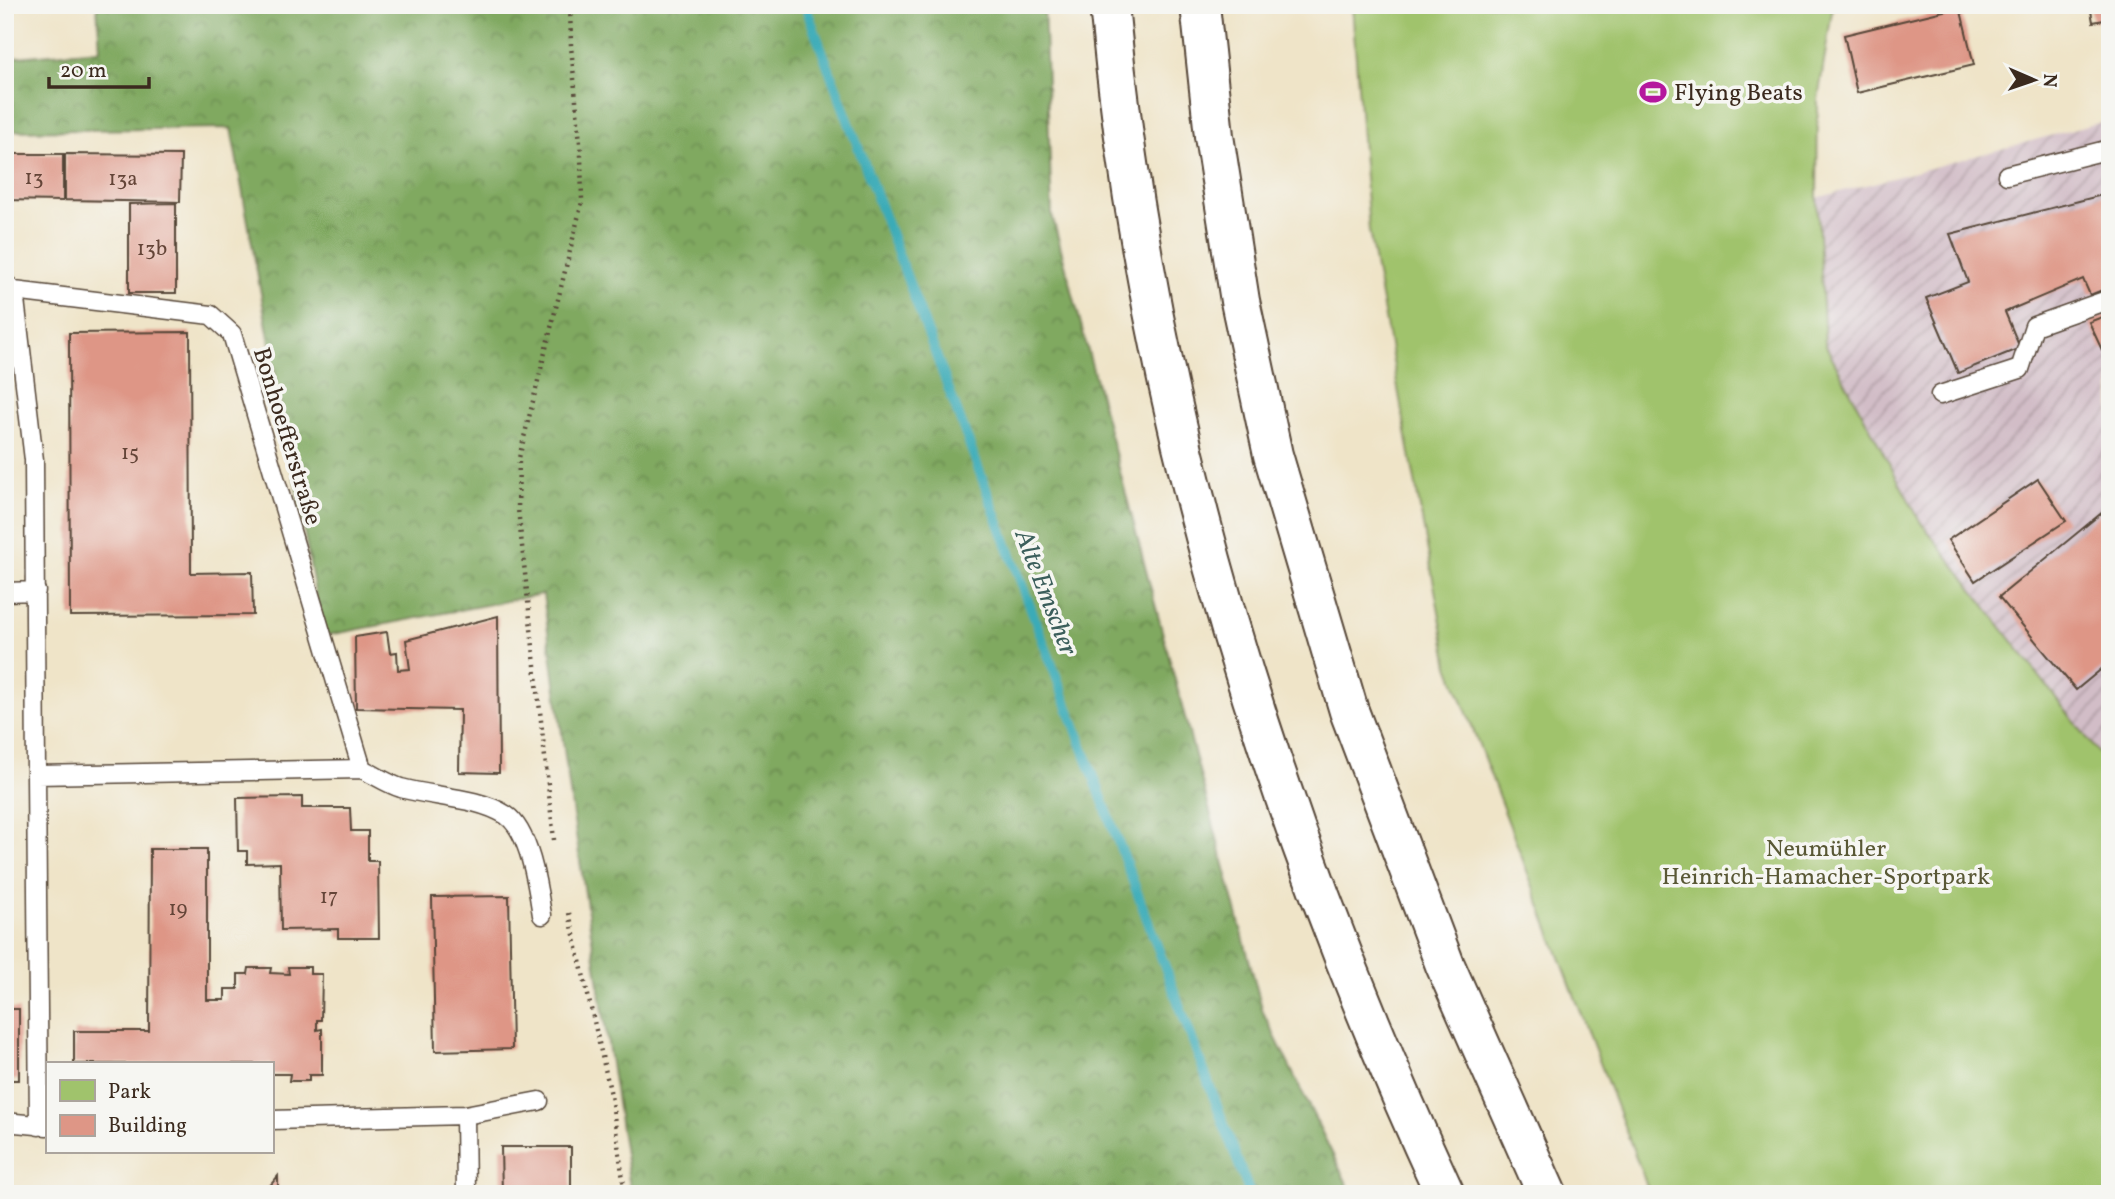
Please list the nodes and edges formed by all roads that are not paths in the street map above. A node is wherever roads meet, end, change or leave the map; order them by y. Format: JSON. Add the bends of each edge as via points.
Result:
{"nodes":[{"id":1,"x":1109,"y":5,"type":"edge"},
{"id":2,"x":1200,"y":5,"type":"edge"},
{"id":3,"x":2110,"y":149,"type":"edge"},
{"id":4,"x":2007,"y":175,"type":"dead end"},
{"id":5,"x":10,"y":287,"type":"edge"},
{"id":6,"x":2110,"y":299,"type":"edge"},
{"id":7,"x":1940,"y":396,"type":"dead end"},
{"id":8,"x":36,"y":591,"type":"junction"},
{"id":9,"x":5,"y":592,"type":"edge"},
{"id":10,"x":362,"y":769,"type":"junction"},
{"id":11,"x":36,"y":775,"type":"junction"},
{"id":12,"x":542,"y":915,"type":"dead end"},
{"id":13,"x":539,"y":1101,"type":"dead end"},
{"id":14,"x":465,"y":1115,"type":"junction"},
{"id":15,"x":273,"y":1120,"type":"edge"},
{"id":16,"x":5,"y":1122,"type":"edge"},
{"id":17,"x":43,"y":1126,"type":"edge"},
{"id":18,"x":466,"y":1194,"type":"edge"},
{"id":19,"x":1445,"y":1194,"type":"edge"},
{"id":20,"x":1547,"y":1194,"type":"edge"}],
"edges":[{"from":1,"to":19,"type":"highway","via":[[1126,154],[1153,312],[1188,476],[1225,612],[1267,746],[1357,992]]},
{"from":2,"to":20,"type":"highway","via":[[1214,136],[1240,301],[1277,468],[1359,737],[1444,965]]},
{"from":3,"to":4,"type":"lane"},
{"from":5,"to":8,"type":"lane","name":"Bonhoefferstraße","via":[[34,460]]},
{"from":5,"to":10,"type":"lane","name":"Bonhoefferstraße","via":[[211,315],[232,334]]},
{"from":6,"to":7,"type":"lane","via":[[2034,326],[2021,369]]},
{"from":8,"to":9,"type":"lane"},
{"from":8,"to":11,"type":"lane","name":"Bonhoefferstraße"},
{"from":10,"to":11,"type":"lane"},
{"from":10,"to":12,"type":"lane","via":[[398,787],[477,804],[507,816],[534,867]]},
{"from":11,"to":17,"type":"lane","name":"Bonhoefferstraße"},
{"from":13,"to":14,"type":"lane"},
{"from":14,"to":15,"type":"lane"},
{"from":14,"to":18,"type":"lane"},
{"from":16,"to":17,"type":"lane","name":"Bonhoefferstraße"}]}
